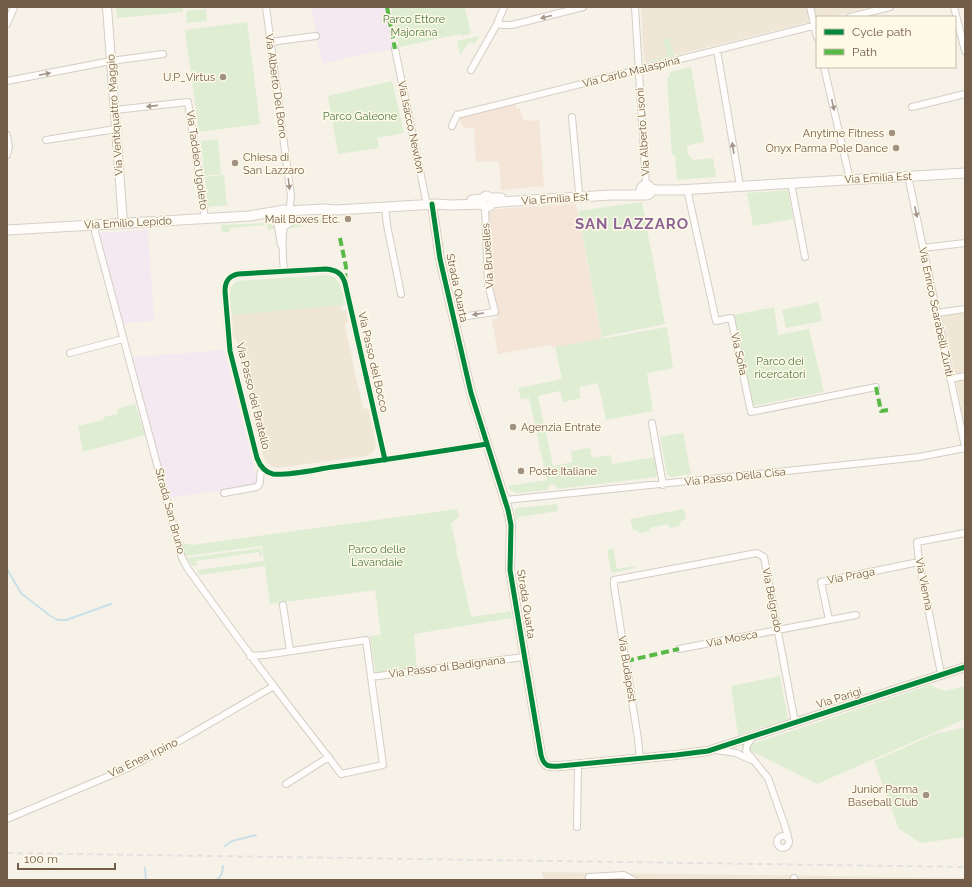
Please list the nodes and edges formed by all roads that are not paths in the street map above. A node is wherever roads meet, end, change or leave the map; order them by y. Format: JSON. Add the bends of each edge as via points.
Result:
{"nodes":[{"id":1,"x":14,"y":7,"type":"edge"},
{"id":2,"x":107,"y":7,"type":"edge"},
{"id":3,"x":266,"y":7,"type":"edge"},
{"id":4,"x":504,"y":7,"type":"edge"},
{"id":5,"x":583,"y":7,"type":"edge"},
{"id":6,"x":635,"y":7,"type":"edge"},
{"id":7,"x":810,"y":7,"type":"edge"},
{"id":8,"x":890,"y":7,"type":"edge"},
{"id":9,"x":954,"y":7,"type":"edge"},
{"id":10,"x":854,"y":16,"type":"edge"},
{"id":11,"x":7,"y":24,"type":"edge"},
{"id":12,"x":497,"y":24,"type":"junction"},
{"id":13,"x":816,"y":26,"type":"edge"},
{"id":14,"x":316,"y":36,"type":"dead end"},
{"id":15,"x":270,"y":42,"type":"junction"},
{"id":16,"x":395,"y":49,"type":"dead end"},
{"id":17,"x":717,"y":50,"type":"junction"},
{"id":18,"x":965,"y":51,"type":"edge"},
{"id":19,"x":163,"y":54,"type":"dead end"},
{"id":20,"x":111,"y":61,"type":"junction"},
{"id":21,"x":824,"y":68,"type":"edge"},
{"id":22,"x":639,"y":69,"type":"junction"},
{"id":23,"x":472,"y":70,"type":"dead end"},
{"id":24,"x":7,"y":81,"type":"edge"},
{"id":25,"x":965,"y":94,"type":"edge"},
{"id":26,"x":912,"y":107,"type":"dead end"},
{"id":27,"x":115,"y":110,"type":"junction"},
{"id":28,"x":572,"y":117,"type":"dead end"},
{"id":29,"x":452,"y":126,"type":"dead end"},
{"id":30,"x":116,"y":129,"type":"junction"},
{"id":31,"x":7,"y":135,"type":"edge"},
{"id":32,"x":46,"y":140,"type":"dead end"},
{"id":33,"x":7,"y":155,"type":"edge"},
{"id":34,"x":965,"y":173,"type":"edge"},
{"id":35,"x":908,"y":176,"type":"junction"},
{"id":36,"x":850,"y":180,"type":"junction"},
{"id":37,"x":791,"y":183,"type":"junction"},
{"id":38,"x":740,"y":186,"type":"junction"},
{"id":39,"x":646,"y":190,"type":"junction"},
{"id":40,"x":682,"y":190,"type":"junction"},
{"id":41,"x":578,"y":193,"type":"junction"},
{"id":42,"x":486,"y":202,"type":"junction"},
{"id":43,"x":432,"y":205,"type":"junction"},
{"id":44,"x":384,"y":207,"type":"junction"},
{"id":45,"x":284,"y":217,"type":"junction"},
{"id":46,"x":205,"y":218,"type":"junction"},
{"id":47,"x":123,"y":223,"type":"junction"},
{"id":48,"x":95,"y":225,"type":"junction"},
{"id":49,"x":7,"y":230,"type":"edge"},
{"id":50,"x":965,"y":243,"type":"edge"},
{"id":51,"x":924,"y":248,"type":"junction"},
{"id":52,"x":805,"y":257,"type":"dead end"},
{"id":53,"x":284,"y":271,"type":"junction"},
{"id":54,"x":401,"y":294,"type":"dead end"},
{"id":55,"x":965,"y":309,"type":"edge"},
{"id":56,"x":937,"y":313,"type":"junction"},
{"id":57,"x":453,"y":318,"type":"junction"},
{"id":58,"x":124,"y":339,"type":"junction"},
{"id":59,"x":70,"y":353,"type":"dead end"},
{"id":60,"x":965,"y":376,"type":"edge"},
{"id":61,"x":950,"y":379,"type":"junction"},
{"id":62,"x":876,"y":387,"type":"dead end"},
{"id":63,"x":652,"y":422,"type":"dead end"},
{"id":64,"x":487,"y":444,"type":"junction"},
{"id":65,"x":965,"y":445,"type":"edge"},
{"id":66,"x":385,"y":460,"type":"junction"},
{"id":67,"x":262,"y":469,"type":"junction"},
{"id":68,"x":663,"y":485,"type":"junction"},
{"id":69,"x":224,"y":493,"type":"dead end"},
{"id":70,"x":505,"y":500,"type":"junction"},
{"id":71,"x":965,"y":533,"type":"edge"},
{"id":72,"x":919,"y":562,"type":"junction"},
{"id":73,"x":614,"y":580,"type":"joint"},
{"id":74,"x":283,"y":605,"type":"dead end"},
{"id":75,"x":856,"y":615,"type":"dead end"},
{"id":76,"x":829,"y":620,"type":"junction"},
{"id":77,"x":777,"y":630,"type":"junction"},
{"id":78,"x":679,"y":649,"type":"dead end"},
{"id":79,"x":290,"y":651,"type":"junction"},
{"id":80,"x":250,"y":656,"type":"junction"},
{"id":81,"x":524,"y":658,"type":"junction"},
{"id":82,"x":965,"y":667,"type":"edge"},
{"id":83,"x":941,"y":674,"type":"junction"},
{"id":84,"x":371,"y":677,"type":"junction"},
{"id":85,"x":274,"y":686,"type":"junction"},
{"id":86,"x":796,"y":723,"type":"junction"},
{"id":87,"x":754,"y":736,"type":"junction"},
{"id":88,"x":738,"y":742,"type":"junction"},
{"id":89,"x":720,"y":748,"type":"joint"},
{"id":90,"x":746,"y":750,"type":"junction"},
{"id":91,"x":708,"y":751,"type":"junction"},
{"id":92,"x":740,"y":754,"type":"junction"},
{"id":93,"x":329,"y":757,"type":"junction"},
{"id":94,"x":640,"y":759,"type":"junction"},
{"id":95,"x":752,"y":760,"type":"junction"},
{"id":96,"x":578,"y":765,"type":"junction"},
{"id":97,"x":286,"y":784,"type":"dead end"},
{"id":98,"x":7,"y":819,"type":"edge"},
{"id":99,"x":783,"y":823,"type":"junction"},
{"id":100,"x":577,"y":827,"type":"dead end"},
{"id":101,"x":779,"y":837,"type":"junction"},
{"id":102,"x":789,"y":841,"type":"junction"},
{"id":103,"x":589,"y":880,"type":"edge"},
{"id":104,"x":633,"y":880,"type":"edge"}],
"edges":[{"from":1,"to":11,"type":"street"},
{"from":2,"to":20,"type":"street","name":"Via Ventiquattro Maggio"},
{"from":3,"to":15,"type":"street","name":"Via Alberto Del Bono"},
{"from":4,"to":12,"type":"street"},
{"from":5,"to":12,"type":"street","one_way":true,"via":[[512,25]]},
{"from":6,"to":22,"type":"street","name":"Via Alberto Lisoni"},
{"from":7,"to":13,"type":"street"},
{"from":8,"to":10,"type":"street"},
{"from":9,"to":18,"type":"street"},
{"from":12,"to":23,"type":"street"},
{"from":13,"to":17,"type":"street","name":"Via Carlo Malaspina"},
{"from":14,"to":15,"type":"street"},
{"from":15,"to":45,"type":"street","name":"Via Alberto Del Bono","one_way":true,"via":[[291,196],[290,206]]},
{"from":16,"to":43,"type":"street","name":"Via Isacco Newton"},
{"from":17,"to":22,"type":"street","name":"Via Carlo Malaspina"},
{"from":38,"to":17,"type":"street","one_way":true},
{"from":19,"to":20,"type":"street"},
{"from":24,"to":20,"type":"street","one_way":true},
{"from":20,"to":27,"type":"street","name":"Via Ventiquattro Maggio"},
{"from":21,"to":36,"type":"street","one_way":true},
{"from":22,"to":29,"type":"street","name":"Via Carlo Malaspina","via":[[457,115]]},
{"from":22,"to":39,"type":"street","name":"Via Alberto Lisoni"},
{"from":25,"to":26,"type":"street"},
{"from":27,"to":30,"type":"street","name":"Via Ventiquattro Maggio"},
{"from":46,"to":27,"type":"street","name":"Via Taddeo Ugoleto","one_way":true,"via":[[188,102]]},
{"from":28,"to":41,"type":"street","name":"Via Emilia Est"},
{"from":30,"to":32,"type":"street"},
{"from":30,"to":47,"type":"street","name":"Via Ventiquattro Maggio"},
{"from":31,"to":33,"type":"street"},
{"from":34,"to":35,"type":"main road","name":"Via Emilia Est"},
{"from":35,"to":36,"type":"main road","name":"Via Emilia Est"},
{"from":35,"to":51,"type":"street","name":"Via Enrico Scarabelli Zunti","one_way":true},
{"from":36,"to":37,"type":"main road","name":"Via Emilia Est"},
{"from":37,"to":38,"type":"main road","name":"Via Emilia Est"},
{"from":37,"to":52,"type":"street"},
{"from":38,"to":40,"type":"main road","name":"Via Emilia Est"},
{"from":39,"to":40,"type":"main road","name":"Via Emilia Est"},
{"from":39,"to":41,"type":"main road","name":"Via Emilia Est"},
{"from":39,"to":42,"type":"main road","name":"Via Emilia Est","via":[[611,195]]},
{"from":40,"to":62,"type":"street","name":"Via Sofia","via":[[716,321],[731,318],[751,412]]},
{"from":41,"to":42,"type":"main road","name":"Via Emilia Est"},
{"from":42,"to":43,"type":"main road","name":"Via Emilia Est","via":[[452,201]]},
{"from":42,"to":57,"type":"street","name":"Via Bruxelles","one_way":true,"via":[[488,284],[495,312]]},
{"from":43,"to":44,"type":"main road","name":"Via Emilio Lepido"},
{"from":43,"to":57,"type":"street","name":"Strada Quarta","via":[[440,259]]},
{"from":44,"to":45,"type":"main road","name":"Via Emilio Lepido"},
{"from":44,"to":54,"type":"street"},
{"from":45,"to":46,"type":"main road","name":"Via Emilio Lepido"},
{"from":45,"to":53,"type":"street"},
{"from":46,"to":47,"type":"main road","name":"Via Emilio Lepido"},
{"from":47,"to":48,"type":"main road","name":"Via Emilio Lepido"},
{"from":48,"to":49,"type":"main road","name":"Via Emilio Lepido"},
{"from":48,"to":58,"type":"street","name":"Strada San Bruno"},
{"from":50,"to":51,"type":"street"},
{"from":51,"to":56,"type":"street","name":"Via Enrico Scarabelli Zunti"},
{"from":53,"to":66,"type":"street","name":"Via Passo del Bocco","via":[[326,269],[343,277]]},
{"from":53,"to":67,"type":"street","name":"Via Passo del Bratello","via":[[231,276],[225,290],[230,350]]},
{"from":55,"to":56,"type":"street"},
{"from":56,"to":61,"type":"street","name":"Via Enrico Scarabelli Zunti"},
{"from":57,"to":64,"type":"street","name":"Strada Quarta","via":[[471,393]]},
{"from":58,"to":59,"type":"street"},
{"from":58,"to":80,"type":"street","name":"Strada San Bruno","via":[[182,558]]},
{"from":60,"to":61,"type":"street"},
{"from":61,"to":65,"type":"street","name":"Via Enrico Scarabelli Zunti"},
{"from":63,"to":68,"type":"street"},
{"from":64,"to":66,"type":"street"},
{"from":64,"to":70,"type":"street","name":"Strada Quarta"},
{"from":65,"to":68,"type":"street","name":"Via Passo Della Cisa","via":[[897,460]]},
{"from":66,"to":67,"type":"street","via":[[278,474]]},
{"from":67,"to":69,"type":"street","via":[[257,487]]},
{"from":68,"to":70,"type":"street","name":"Via Passo Della Cisa"},
{"from":70,"to":81,"type":"street","name":"Strada Quarta","via":[[511,524],[510,570]]},
{"from":71,"to":72,"type":"street","name":"Via Vienna","via":[[917,542]]},
{"from":72,"to":76,"type":"street","name":"Via Praga","via":[[821,582]]},
{"from":72,"to":83,"type":"street","name":"Via Vienna"},
{"from":73,"to":77,"type":"street","name":"Via Belgrado","via":[[761,554],[764,557]]},
{"from":73,"to":94,"type":"street","name":"Via Budapest"},
{"from":74,"to":79,"type":"street"},
{"from":75,"to":76,"type":"street","name":"Via Mosca"},
{"from":76,"to":77,"type":"street","name":"Via Mosca"},
{"from":77,"to":78,"type":"street","name":"Via Mosca"},
{"from":77,"to":86,"type":"street","name":"Via Belgrado"},
{"from":79,"to":80,"type":"street"},
{"from":79,"to":84,"type":"street","via":[[366,640]]},
{"from":80,"to":85,"type":"street","name":"Strada San Bruno"},
{"from":81,"to":84,"type":"street","name":"Via Passo di Badignana"},
{"from":81,"to":96,"type":"street","name":"Strada Quarta","via":[[542,760],[550,767]]},
{"from":82,"to":83,"type":"street","name":"Via Parigi"},
{"from":83,"to":86,"type":"street","name":"Via Parigi"},
{"from":84,"to":93,"type":"street","name":"Strada San Bruno","via":[[383,765],[341,774]]},
{"from":85,"to":93,"type":"street","name":"Strada San Bruno"},
{"from":85,"to":98,"type":"street","name":"Via Enea Irpino","via":[[128,768]]},
{"from":86,"to":87,"type":"street","name":"Via Parigi"},
{"from":87,"to":88,"type":"street","name":"Via Parigi"},
{"from":87,"to":90,"type":"street"},
{"from":88,"to":89,"type":"street","name":"Via Parigi"},
{"from":88,"to":90,"type":"street"},
{"from":88,"to":92,"type":"street","via":[[736,747]]},
{"from":89,"to":91,"type":"street","name":"Strada Quarta"},
{"from":90,"to":95,"type":"street"},
{"from":91,"to":92,"type":"street","via":[[720,750]]},
{"from":91,"to":94,"type":"street","name":"Strada Quarta"},
{"from":92,"to":95,"type":"street"},
{"from":93,"to":97,"type":"street"},
{"from":94,"to":96,"type":"street","name":"Strada Quarta"},
{"from":95,"to":99,"type":"street","via":[[768,778]]},
{"from":96,"to":100,"type":"street"},
{"from":99,"to":101,"type":"street","via":[[783,831]]},
{"from":99,"to":102,"type":"street"},
{"from":101,"to":102,"type":"street","via":[[785,837]]},
{"from":101,"to":102,"type":"street","via":[[776,843],[780,848],[785,848]]},
{"from":103,"to":104,"type":"street","via":[[589,877],[624,875]]}]}
